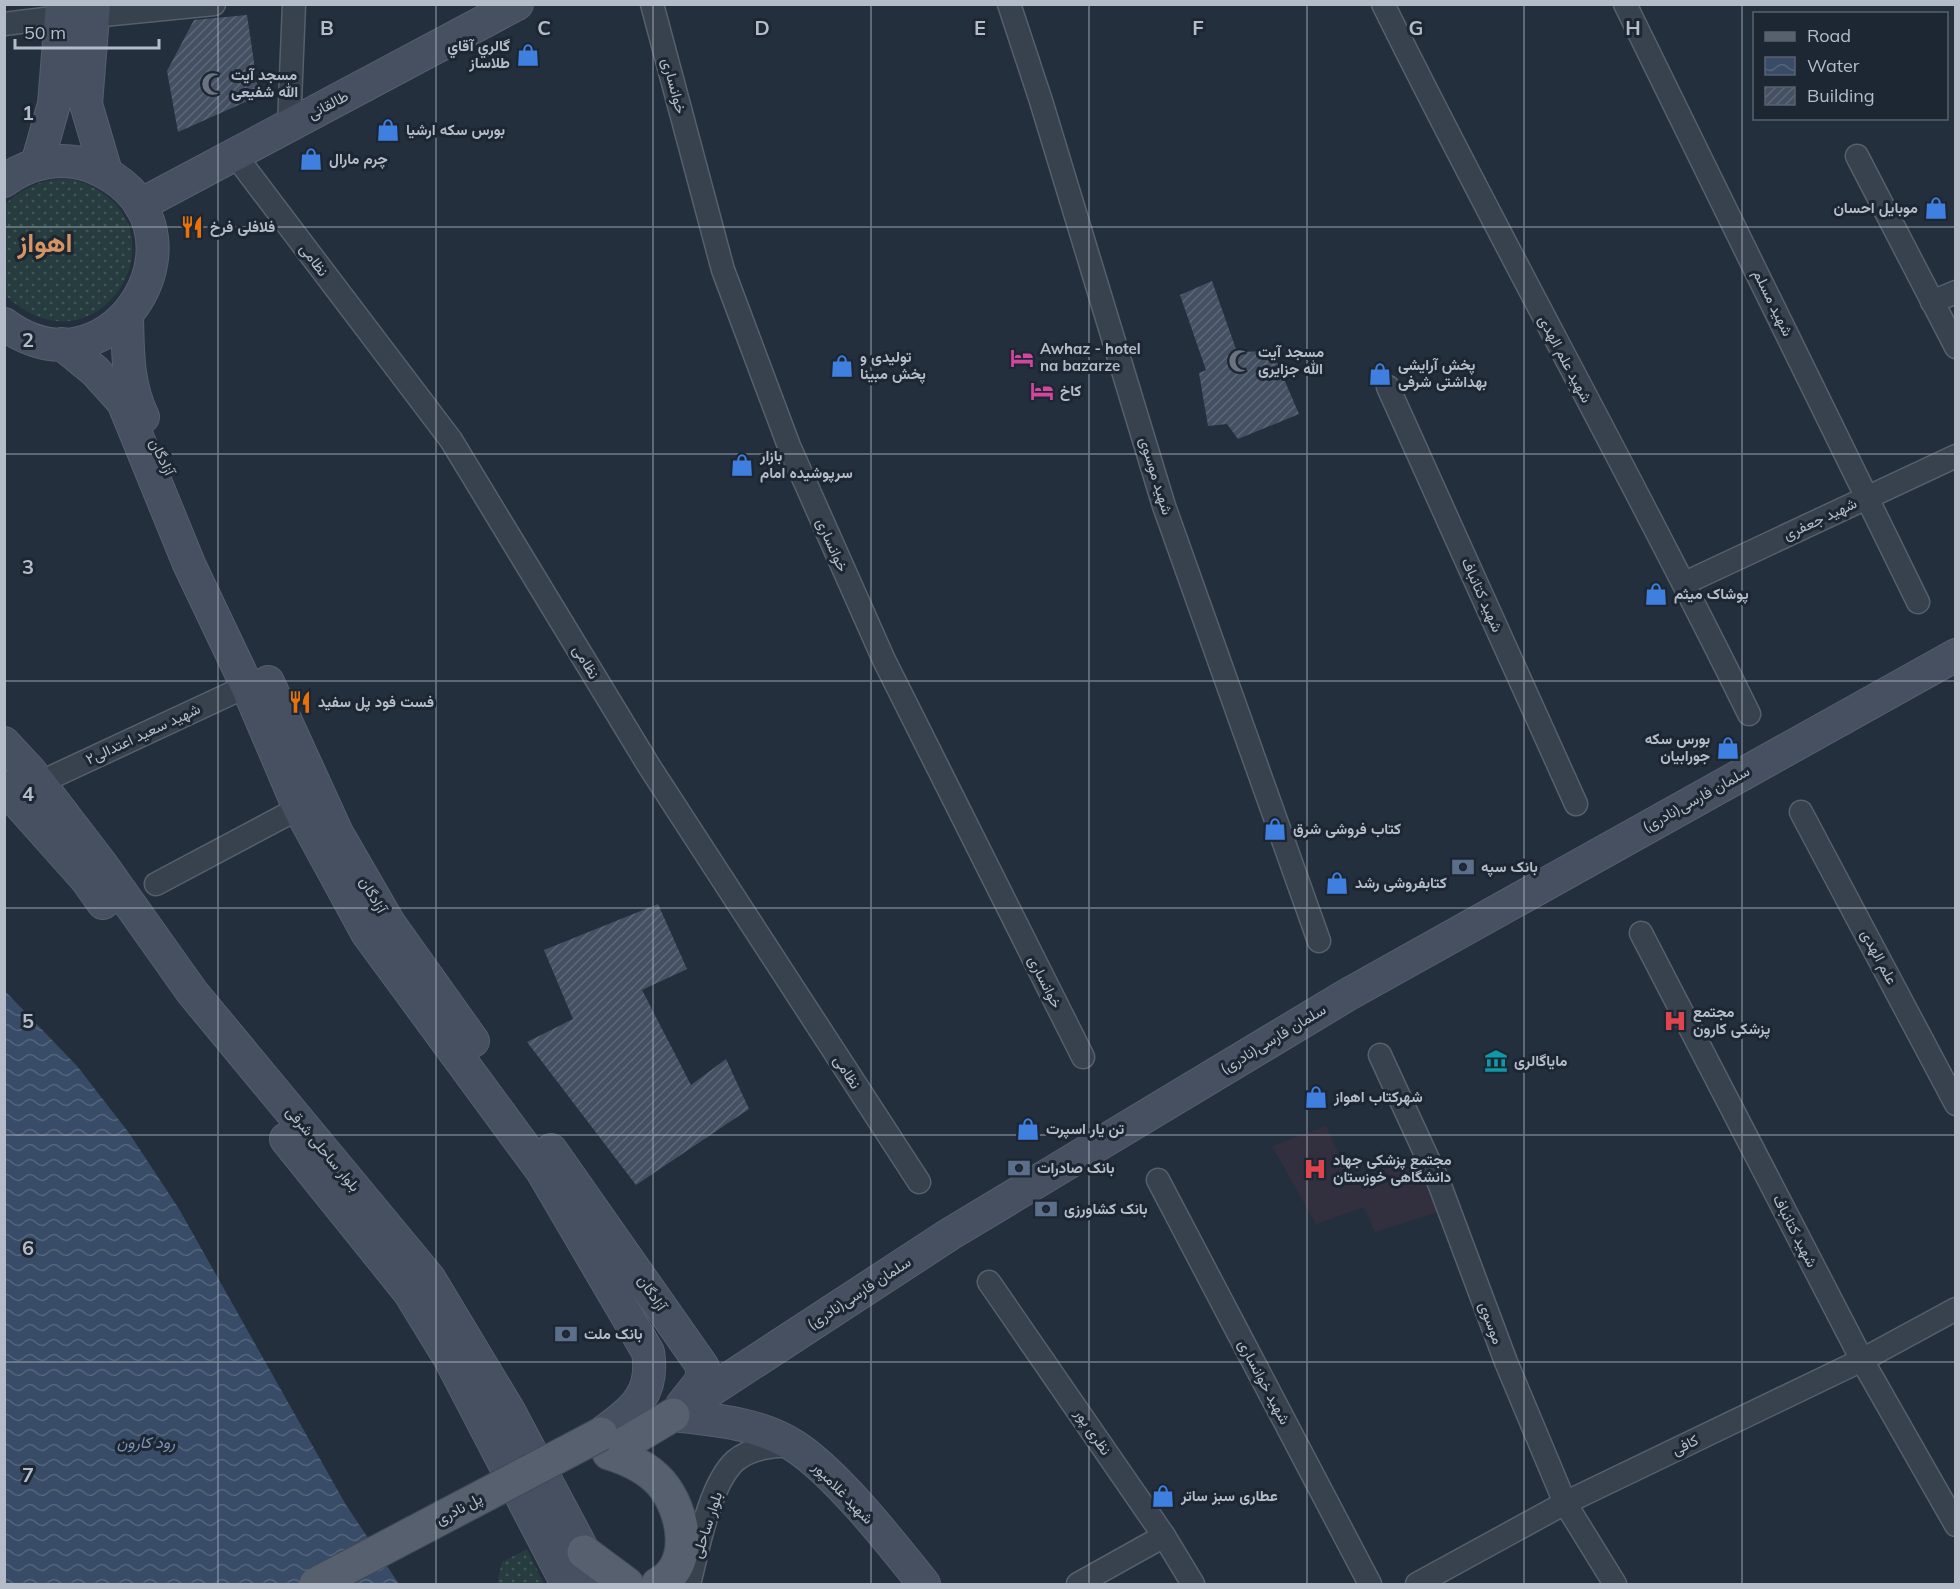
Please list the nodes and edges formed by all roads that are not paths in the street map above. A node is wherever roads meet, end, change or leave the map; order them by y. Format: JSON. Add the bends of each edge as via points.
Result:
{"nodes":[{"id":1,"x":214,"y":4,"type":"edge"},
{"id":2,"x":294,"y":4,"type":"edge"},
{"id":3,"x":516,"y":4,"type":"edge"},
{"id":4,"x":652,"y":4,"type":"edge"},
{"id":5,"x":1009,"y":4,"type":"edge"},
{"id":6,"x":1383,"y":4,"type":"edge"},
{"id":7,"x":1625,"y":4,"type":"edge"},
{"id":8,"x":93,"y":10,"type":"edge"},
{"id":9,"x":62,"y":11,"type":"edge"},
{"id":10,"x":4,"y":24,"type":"edge"},
{"id":11,"x":289,"y":126,"type":"junction"},
{"id":12,"x":235,"y":155,"type":"junction"},
{"id":13,"x":1857,"y":156,"type":"dead end"},
{"id":14,"x":37,"y":164,"type":"junction"},
{"id":15,"x":106,"y":172,"type":"junction"},
{"id":16,"x":4,"y":181,"type":"edge"},
{"id":17,"x":140,"y":205,"type":"junction"},
{"id":18,"x":1956,"y":292,"type":"edge"},
{"id":19,"x":1932,"y":302,"type":"junction"},
{"id":20,"x":127,"y":316,"type":"junction"},
{"id":21,"x":4,"y":324,"type":"edge"},
{"id":22,"x":62,"y":344,"type":"junction"},
{"id":23,"x":1956,"y":347,"type":"edge"},
{"id":24,"x":1388,"y":387,"type":"dead end"},
{"id":25,"x":1956,"y":456,"type":"edge"},
{"id":26,"x":1867,"y":497,"type":"junction"},
{"id":27,"x":1685,"y":583,"type":"junction"},
{"id":28,"x":1918,"y":602,"type":"dead end"},
{"id":29,"x":1956,"y":655,"type":"edge"},
{"id":30,"x":247,"y":686,"type":"junction"},
{"id":31,"x":1749,"y":714,"type":"dead end"},
{"id":32,"x":4,"y":743,"type":"edge"},
{"id":33,"x":39,"y":783,"type":"junction"},
{"id":34,"x":4,"y":787,"type":"edge"},
{"id":35,"x":1576,"y":804,"type":"dead end"},
{"id":36,"x":299,"y":808,"type":"junction"},
{"id":37,"x":1801,"y":812,"type":"dead end"},
{"id":38,"x":156,"y":884,"type":"dead end"},
{"id":39,"x":1641,"y":933,"type":"dead end"},
{"id":40,"x":1319,"y":941,"type":"dead end"},
{"id":41,"x":1380,"y":1055,"type":"dead end"},
{"id":42,"x":1083,"y":1057,"type":"dead end"},
{"id":43,"x":1956,"y":1104,"type":"edge"},
{"id":44,"x":1158,"y":1180,"type":"dead end"},
{"id":45,"x":919,"y":1182,"type":"dead end"},
{"id":46,"x":989,"y":1282,"type":"dead end"},
{"id":47,"x":1956,"y":1309,"type":"edge"},
{"id":48,"x":1862,"y":1360,"type":"junction"},
{"id":49,"x":673,"y":1415,"type":"junction"},
{"id":50,"x":605,"y":1443,"type":"junction"},
{"id":51,"x":796,"y":1447,"type":"junction"},
{"id":52,"x":1565,"y":1503,"type":"junction"},
{"id":53,"x":1956,"y":1525,"type":"edge"},
{"id":54,"x":1164,"y":1536,"type":"junction"},
{"id":55,"x":584,"y":1552,"type":"junction"},
{"id":56,"x":316,"y":1584,"type":"edge"},
{"id":57,"x":349,"y":1584,"type":"edge"},
{"id":58,"x":567,"y":1584,"type":"edge"},
{"id":59,"x":597,"y":1584,"type":"edge"},
{"id":60,"x":627,"y":1584,"type":"edge"},
{"id":61,"x":658,"y":1584,"type":"edge"},
{"id":62,"x":689,"y":1584,"type":"edge"},
{"id":63,"x":924,"y":1584,"type":"edge"},
{"id":64,"x":1078,"y":1584,"type":"edge"},
{"id":65,"x":1193,"y":1584,"type":"edge"},
{"id":66,"x":1370,"y":1584,"type":"edge"},
{"id":67,"x":1417,"y":1584,"type":"edge"},
{"id":68,"x":1615,"y":1584,"type":"edge"}],
"edges":[{"from":1,"to":8,"type":"street"},
{"from":2,"to":11,"type":"street"},
{"from":3,"to":11,"type":"main road","name":"طالقانی"},
{"from":4,"to":42,"type":"street","name":"خوانساری","via":[[723,270],[789,446],[884,660]]},
{"from":5,"to":40,"type":"street","name":"شهید موسوی","via":[[1164,506]]},
{"from":6,"to":27,"type":"street","name":"شهید علم الهدی","via":[[1456,152]]},
{"from":7,"to":26,"type":"street","name":"شهید مسلم"},
{"from":8,"to":15,"type":"main road","via":[[86,104]]},
{"from":9,"to":10,"type":"street"},
{"from":9,"to":14,"type":"main road","via":[[54,104]]},
{"from":11,"to":12,"type":"main road","name":"طالقانی"},
{"from":12,"to":17,"type":"main road","name":"طالقانی"},
{"from":12,"to":45,"type":"street","name":"نظامی","via":[[450,440],[649,766]]},
{"from":13,"to":19,"type":"street"},
{"from":14,"to":15,"type":"main road","via":[[60,160],[84,163]]},
{"from":14,"to":16,"type":"main road"},
{"from":15,"to":17,"type":"main road","via":[[126,186]]},
{"from":17,"to":20,"type":"main road","via":[[153,251],[144,290]]},
{"from":18,"to":19,"type":"street"},
{"from":19,"to":23,"type":"street"},
{"from":20,"to":22,"type":"main road","via":[[108,331]]},
{"from":20,"to":49,"type":"main road","name":"آزادگان","via":[[128,374],[134,398],[338,833],[388,922],[703,1367],[694,1393]]},
{"from":21,"to":22,"type":"main road","via":[[38,341]]},
{"from":22,"to":30,"type":"main road","name":"آزادگان","via":[[123,402],[189,564]]},
{"from":24,"to":35,"type":"street","name":"شهید کتانباف"},
{"from":25,"to":26,"type":"street","name":"شهید جعفری"},
{"from":26,"to":27,"type":"street","name":"شهید جعفری"},
{"from":26,"to":28,"type":"street","name":"شهید مسلم"},
{"from":27,"to":31,"type":"street","name":"شهید علم الهدی"},
{"from":29,"to":49,"type":"main road","name":"سلمان فارسی(نادری)","via":[[1347,995],[951,1234]]},
{"from":30,"to":33,"type":"street","name":"شهید سعید اعتدالی۲"},
{"from":30,"to":36,"type":"main road","name":"آزادگان"},
{"from":32,"to":33,"type":"main road","name":"بلوار ساحلی شرقی"},
{"from":33,"to":55,"type":"main road","name":"بلوار ساحلی شرقی","via":[[192,992],[429,1278],[509,1411]]},
{"from":34,"to":58,"type":"main road","name":"بلوار ساحلی شرقی","via":[[86,879],[176,1006],[409,1292],[450,1359]]},
{"from":36,"to":38,"type":"street"},
{"from":36,"to":50,"type":"main road","name":"آزادگان","via":[[367,933],[542,1170],[648,1352],[651,1372],[637,1404]]},
{"from":37,"to":43,"type":"street","name":"علم الهدی"},
{"from":39,"to":48,"type":"street","name":"شهید کتانباف"},
{"from":41,"to":52,"type":"street","name":"موسوی","via":[[1439,1183],[1506,1362]]},
{"from":44,"to":66,"type":"street","name":"شهید خوانساری"},
{"from":46,"to":54,"type":"street","name":"نظری پور"},
{"from":47,"to":48,"type":"street","name":"کافی"},
{"from":48,"to":52,"type":"street","name":"کافی"},
{"from":48,"to":53,"type":"street","name":"شهید کتانباف"},
{"from":49,"to":50,"type":"main road","name":"سلمان فارسی(نادری)"},
{"from":49,"to":51,"type":"main road","name":"شهید غلامپور","via":[[728,1421]]},
{"from":50,"to":56,"type":"main road","name":"پل نادری","bridge":true},
{"from":50,"to":57,"type":"main road","name":"پل نادری"},
{"from":50,"to":61,"type":"main road","via":[[661,1483],[680,1516],[682,1556],[676,1571]]},
{"from":51,"to":62,"type":"street","name":"بلوار ساحلی","via":[[771,1445],[736,1460],[714,1493]]},
{"from":51,"to":63,"type":"main road","name":"شهید غلامپور","via":[[828,1474]]},
{"from":52,"to":67,"type":"street","name":"کافی"},
{"from":52,"to":68,"type":"street","name":"موسوی"},
{"from":54,"to":64,"type":"street"},
{"from":54,"to":65,"type":"street","name":"نظری پور"},
{"from":55,"to":59,"type":"main road","name":"بلوار ساحلی شرقی"},
{"from":55,"to":60,"type":"main road"}]}
